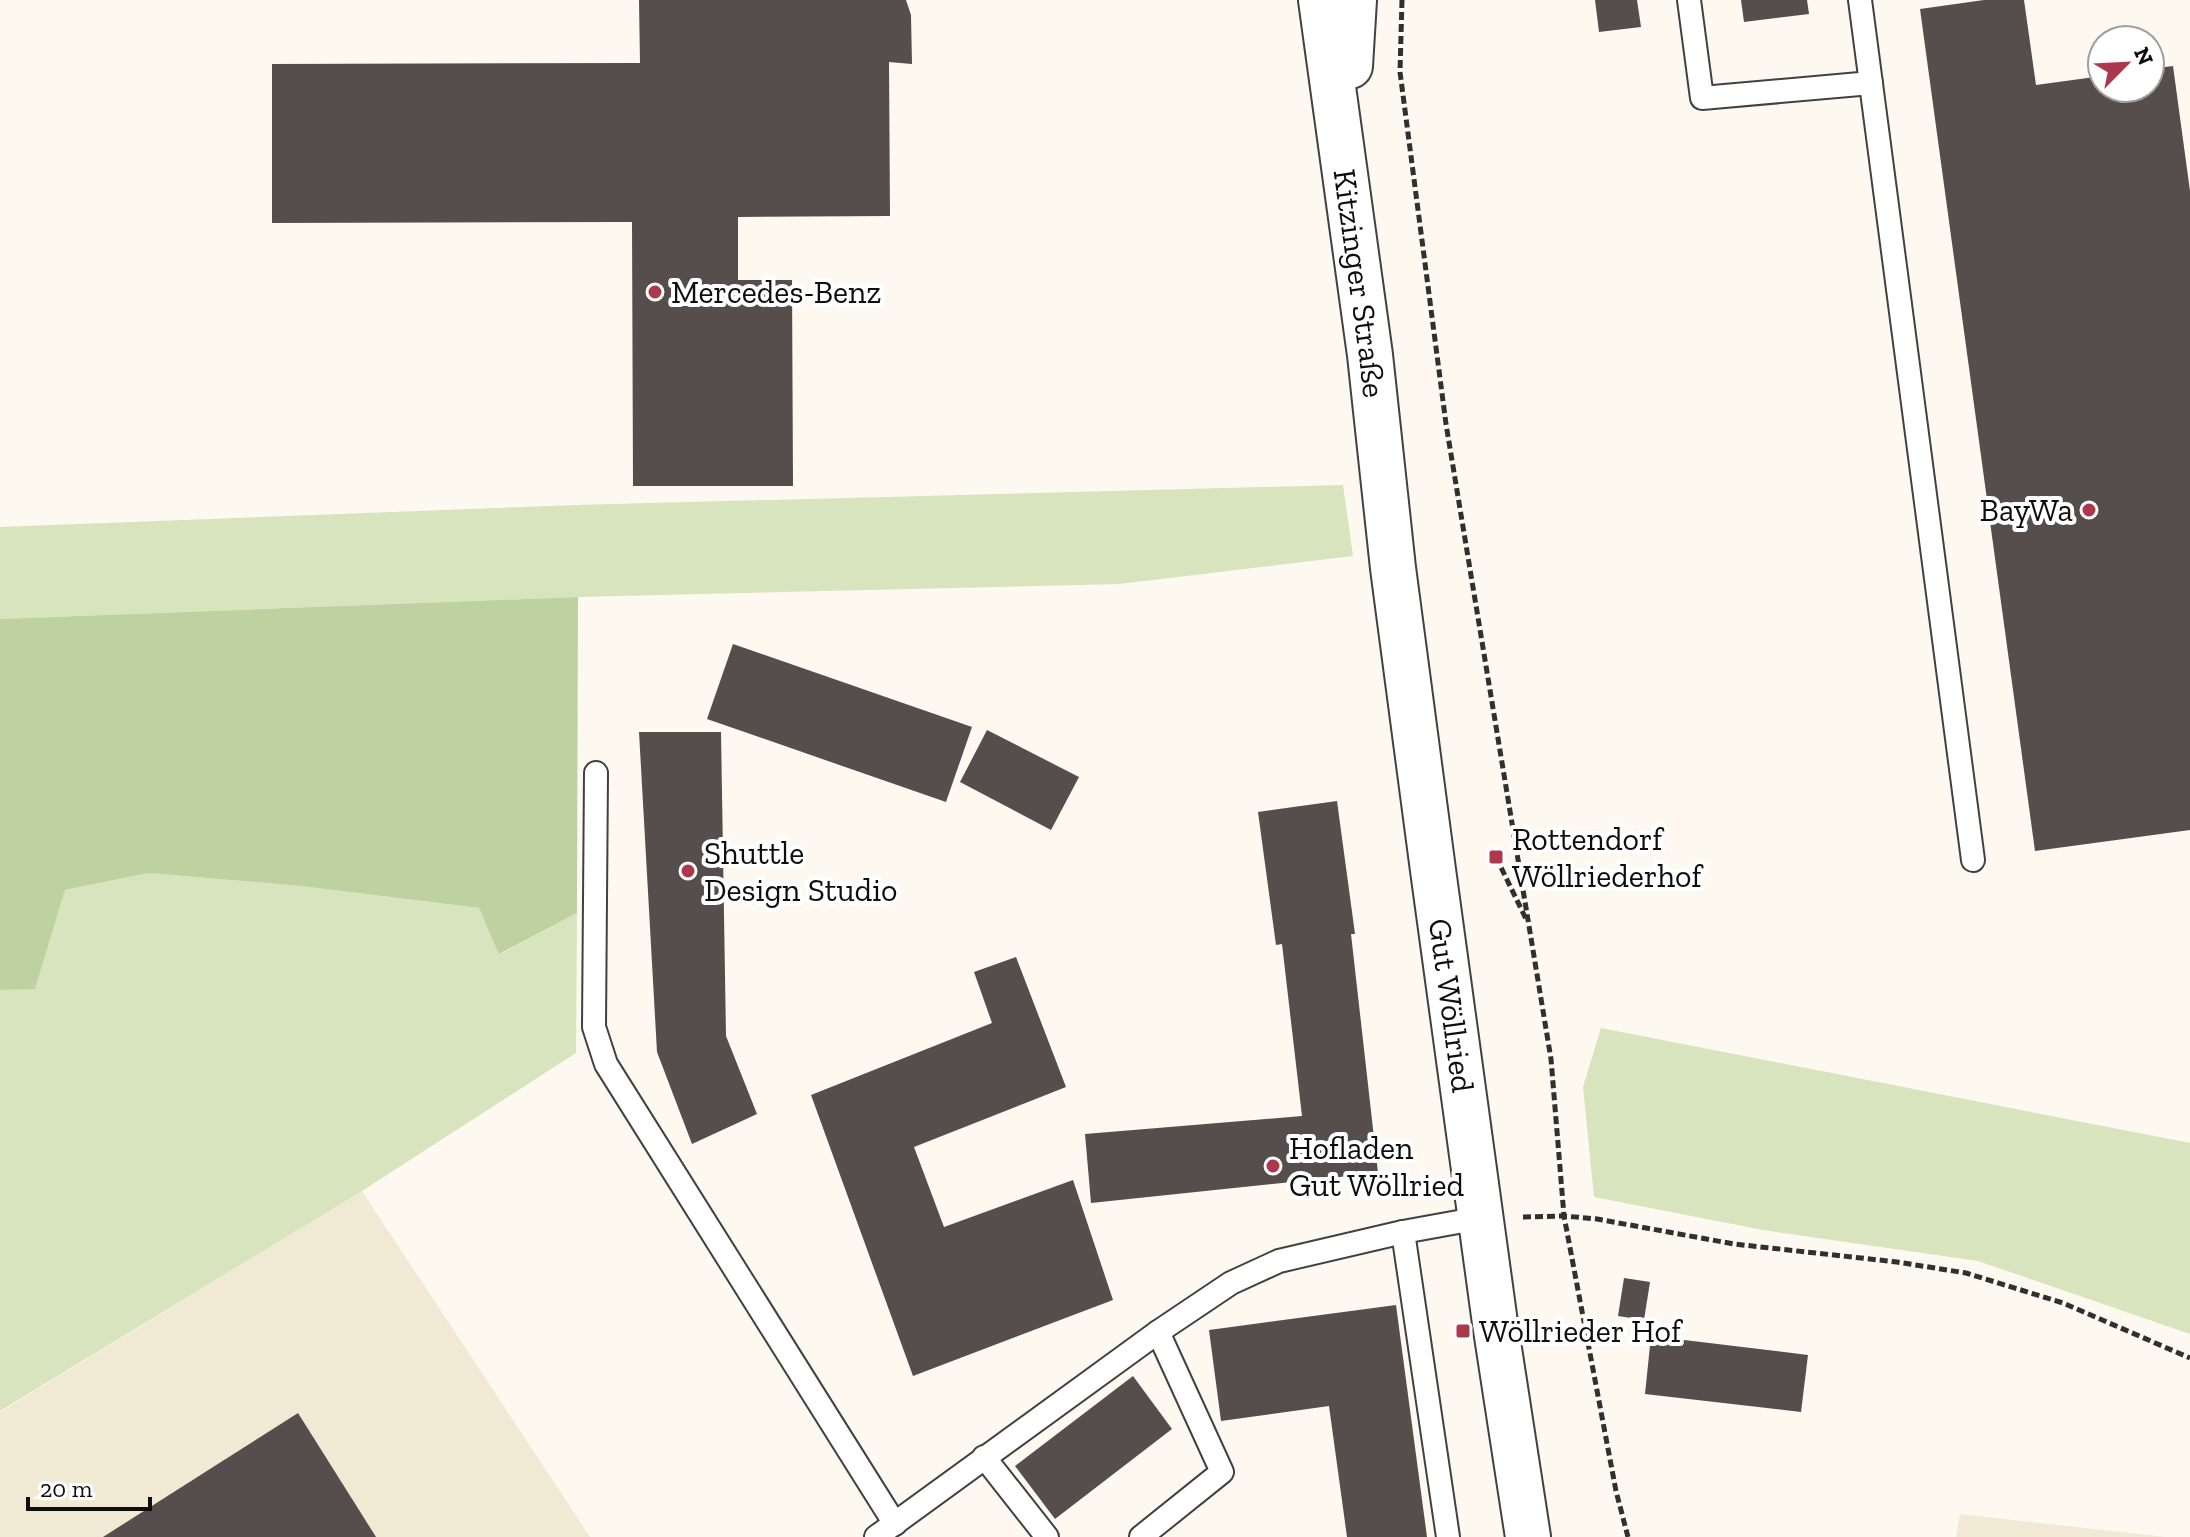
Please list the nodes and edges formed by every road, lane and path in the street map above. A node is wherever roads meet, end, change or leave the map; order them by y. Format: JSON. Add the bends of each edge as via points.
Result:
{"nodes":[{"id":1,"x":1402,"y":0,"type":"edge"},
{"id":2,"x":1689,"y":0,"type":"edge"},
{"id":3,"x":1860,"y":0,"type":"edge"},
{"id":4,"x":1329,"y":2,"type":"edge"},
{"id":5,"x":1871,"y":83,"type":"junction"},
{"id":6,"x":1393,"y":568,"type":"joint"},
{"id":7,"x":596,"y":773,"type":"dead end"},
{"id":8,"x":1496,"y":857,"type":"dead end"},
{"id":9,"x":1973,"y":860,"type":"dead end"},
{"id":10,"x":1531,"y":929,"type":"junction"},
{"id":11,"x":1564,"y":1216,"type":"junction"},
{"id":12,"x":1480,"y":1218,"type":"junction"},
{"id":13,"x":1403,"y":1232,"type":"junction"},
{"id":14,"x":1158,"y":1332,"type":"junction"},
{"id":15,"x":2190,"y":1358,"type":"edge"},
{"id":16,"x":984,"y":1457,"type":"junction"},
{"id":17,"x":895,"y":1524,"type":"junction"},
{"id":18,"x":876,"y":1537,"type":"edge"},
{"id":19,"x":1047,"y":1537,"type":"edge"},
{"id":20,"x":1141,"y":1537,"type":"edge"},
{"id":21,"x":1448,"y":1537,"type":"edge"},
{"id":22,"x":1528,"y":1537,"type":"edge"},
{"id":23,"x":1628,"y":1537,"type":"edge"}],
"edges":[{"from":1,"to":10,"type":"path","via":[[1400,72],[1446,424]]},
{"from":2,"to":5,"type":"lane","via":[[1702,98]]},
{"from":3,"to":5,"type":"lane"},
{"from":4,"to":6,"type":"street","name":"Kitzinger Straße"},
{"from":5,"to":9,"type":"lane"},
{"from":6,"to":12,"type":"street","name":"Gut Wöllried"},
{"from":7,"to":17,"type":"lane","via":[[594,1027],[606,1064]]},
{"from":8,"to":10,"type":"path"},
{"from":10,"to":11,"type":"path","via":[[1551,1059]]},
{"from":11,"to":12,"type":"path"},
{"from":11,"to":15,"type":"path","via":[[1966,1273],[2063,1303]]},
{"from":11,"to":23,"type":"path"},
{"from":12,"to":13,"type":"lane"},
{"from":12,"to":22,"type":"street","name":"Gut Wöllried"},
{"from":13,"to":14,"type":"lane","via":[[1279,1261],[1231,1283]]},
{"from":13,"to":21,"type":"lane"},
{"from":14,"to":16,"type":"lane"},
{"from":14,"to":20,"type":"lane","via":[[1222,1472]]},
{"from":16,"to":17,"type":"lane"},
{"from":16,"to":19,"type":"lane"},
{"from":17,"to":18,"type":"lane"}]}
